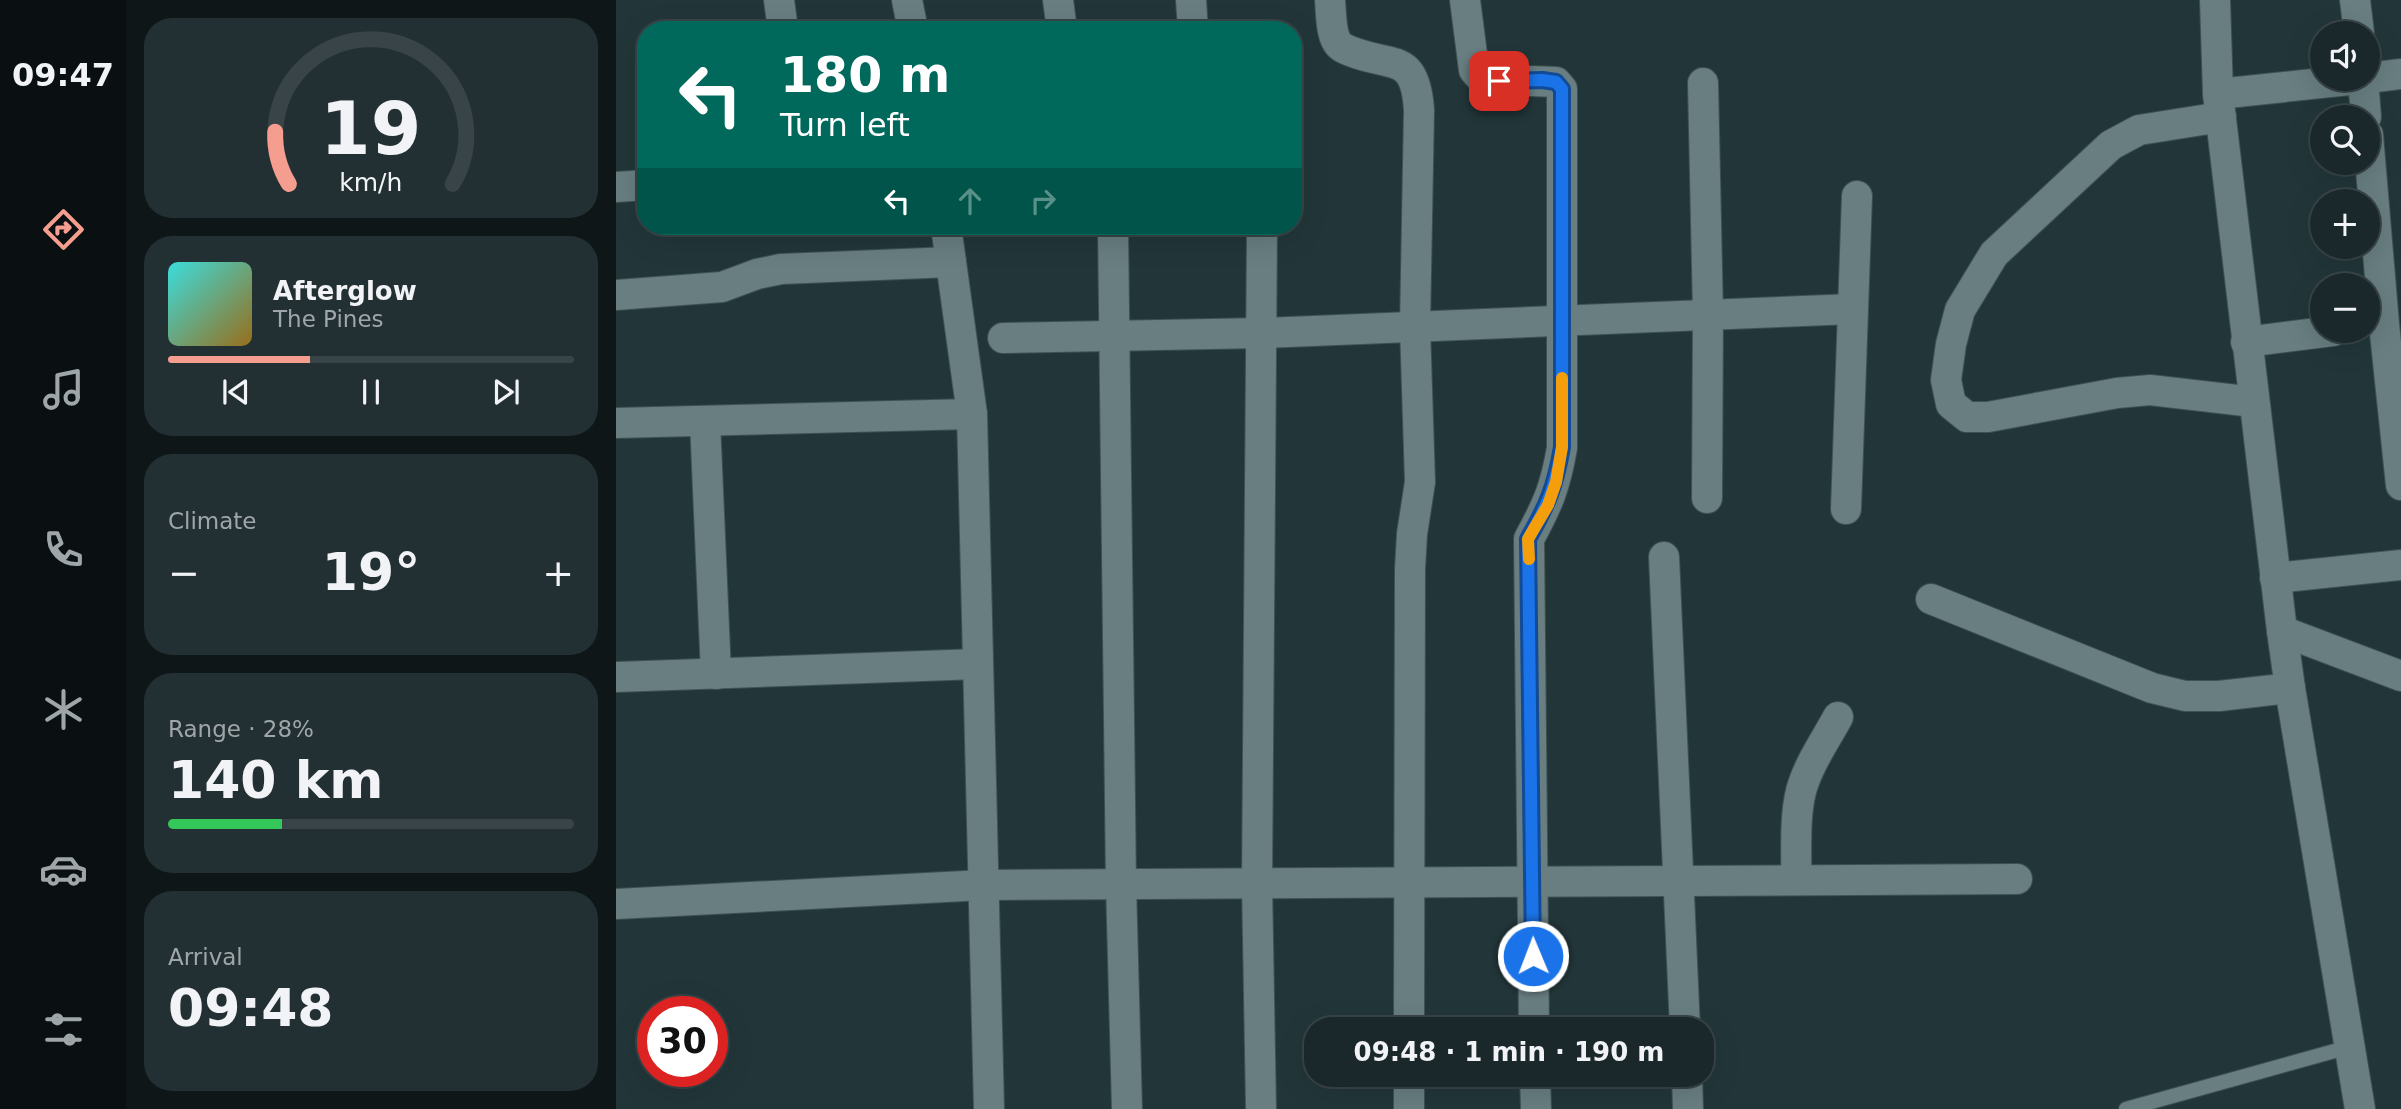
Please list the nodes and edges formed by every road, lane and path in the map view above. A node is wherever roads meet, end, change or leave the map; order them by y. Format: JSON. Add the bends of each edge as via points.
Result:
{"nodes":[{"id":1,"x":779,"y":0,"type":"edge"},
{"id":2,"x":907,"y":0,"type":"edge"},
{"id":3,"x":1058,"y":0,"type":"edge"},
{"id":4,"x":1191,"y":0,"type":"edge"},
{"id":5,"x":1329,"y":0,"type":"edge"},
{"id":6,"x":1465,"y":0,"type":"edge"},
{"id":7,"x":2215,"y":0,"type":"edge"},
{"id":8,"x":2355,"y":0,"type":"edge"},
{"id":9,"x":782,"y":21,"type":"edge"},
{"id":10,"x":911,"y":21,"type":"edge"},
{"id":11,"x":1061,"y":21,"type":"edge"},
{"id":12,"x":1192,"y":21,"type":"edge"},
{"id":13,"x":2357,"y":21,"type":"edge"},
{"id":14,"x":2401,"y":74,"type":"edge"},
{"id":15,"x":2380,"y":76,"type":"edge"},
{"id":16,"x":1703,"y":83,"type":"dead end"},
{"id":17,"x":2310,"y":88,"type":"edge"},
{"id":18,"x":2219,"y":106,"type":"junction"},
{"id":19,"x":2371,"y":175,"type":"edge"},
{"id":20,"x":637,"y":186,"type":"edge"},
{"id":21,"x":616,"y":187,"type":"edge"},
{"id":22,"x":1857,"y":196,"type":"dead end"},
{"id":23,"x":947,"y":235,"type":"edge"},
{"id":24,"x":1113,"y":235,"type":"edge"},
{"id":25,"x":1262,"y":235,"type":"edge"},
{"id":26,"x":951,"y":262,"type":"junction"},
{"id":27,"x":616,"y":295,"type":"edge"},
{"id":28,"x":1853,"y":309,"type":"junction"},
{"id":29,"x":1707,"y":314,"type":"junction"},
{"id":30,"x":1562,"y":321,"type":"junction"},
{"id":31,"x":2384,"y":324,"type":"edge"},
{"id":32,"x":1415,"y":327,"type":"junction"},
{"id":33,"x":1262,"y":333,"type":"junction"},
{"id":34,"x":2310,"y":334,"type":"edge"},
{"id":35,"x":1114,"y":335,"type":"junction"},
{"id":36,"x":1003,"y":338,"type":"dead end"},
{"id":37,"x":2246,"y":342,"type":"junction"},
{"id":38,"x":2254,"y":402,"type":"junction"},
{"id":39,"x":972,"y":414,"type":"junction"},
{"id":40,"x":705,"y":421,"type":"junction"},
{"id":41,"x":616,"y":423,"type":"edge"},
{"id":42,"x":2401,"y":485,"type":"edge"},
{"id":43,"x":1707,"y":498,"type":"dead end"},
{"id":44,"x":1846,"y":509,"type":"dead end"},
{"id":45,"x":1664,"y":556,"type":"dead end"},
{"id":46,"x":2401,"y":565,"type":"edge"},
{"id":47,"x":2276,"y":578,"type":"junction"},
{"id":48,"x":1931,"y":599,"type":"dead end"},
{"id":49,"x":2282,"y":631,"type":"junction"},
{"id":50,"x":978,"y":664,"type":"junction"},
{"id":51,"x":716,"y":674,"type":"junction"},
{"id":52,"x":2401,"y":676,"type":"edge"},
{"id":53,"x":616,"y":677,"type":"edge"},
{"id":54,"x":2290,"y":688,"type":"junction"},
{"id":55,"x":1838,"y":717,"type":"dead end"},
{"id":56,"x":2017,"y":879,"type":"dead end"},
{"id":57,"x":1796,"y":880,"type":"junction"},
{"id":58,"x":1679,"y":881,"type":"junction"},
{"id":59,"x":1531,"y":882,"type":"junction"},
{"id":60,"x":1257,"y":883,"type":"junction"},
{"id":61,"x":1408,"y":883,"type":"junction"},
{"id":62,"x":1121,"y":884,"type":"junction"},
{"id":63,"x":984,"y":885,"type":"junction"},
{"id":64,"x":616,"y":904,"type":"edge"},
{"id":65,"x":1409,"y":1017,"type":"edge"},
{"id":66,"x":1534,"y":1017,"type":"edge"},
{"id":67,"x":1685,"y":1017,"type":"edge"},
{"id":68,"x":2350,"y":1047,"type":"junction"},
{"id":69,"x":1409,"y":1087,"type":"edge"},
{"id":70,"x":1535,"y":1087,"type":"edge"},
{"id":71,"x":1687,"y":1087,"type":"edge"},
{"id":72,"x":989,"y":1109,"type":"edge"},
{"id":73,"x":1127,"y":1109,"type":"edge"},
{"id":74,"x":1261,"y":1109,"type":"edge"},
{"id":75,"x":1409,"y":1109,"type":"edge"},
{"id":76,"x":1536,"y":1109,"type":"edge"},
{"id":77,"x":1688,"y":1109,"type":"edge"},
{"id":78,"x":2126,"y":1109,"type":"edge"},
{"id":79,"x":2360,"y":1109,"type":"edge"}],
"edges":[{"from":1,"to":9,"type":"street"},
{"from":2,"to":10,"type":"street"},
{"from":3,"to":11,"type":"street"},
{"from":4,"to":12,"type":"street"},
{"from":5,"to":32,"type":"street","via":[[1336,41],[1359,55],[1396,62],[1412,75],[1418,95]]},
{"from":6,"to":30,"type":"street","via":[[1474,70],[1482,79],[1549,80],[1562,89]]},
{"from":7,"to":18,"type":"street"},
{"from":8,"to":13,"type":"street"},
{"from":14,"to":15,"type":"street"},
{"from":16,"to":29,"type":"street"},
{"from":17,"to":18,"type":"street"},
{"from":18,"to":37,"type":"street"},
{"from":18,"to":38,"type":"street","via":[[2138,130],[2111,145],[2011,236],[1994,254],[1960,310],[1946,380],[1951,404],[1967,417],[2150,390]]},
{"from":19,"to":31,"type":"street"},
{"from":20,"to":21,"type":"street"},
{"from":22,"to":28,"type":"street"},
{"from":23,"to":26,"type":"street"},
{"from":24,"to":35,"type":"street"},
{"from":25,"to":33,"type":"street"},
{"from":26,"to":27,"type":"street","via":[[781,269],[722,287]]},
{"from":26,"to":39,"type":"street"},
{"from":28,"to":29,"type":"street"},
{"from":28,"to":44,"type":"street"},
{"from":29,"to":30,"type":"street"},
{"from":29,"to":43,"type":"street"},
{"from":30,"to":32,"type":"street"},
{"from":30,"to":59,"type":"street","via":[[1560,459],[1548,505],[1528,539]]},
{"from":31,"to":42,"type":"street"},
{"from":32,"to":33,"type":"street"},
{"from":32,"to":61,"type":"street","via":[[1420,482],[1410,569]]},
{"from":33,"to":35,"type":"street"},
{"from":33,"to":60,"type":"street"},
{"from":34,"to":37,"type":"street"},
{"from":35,"to":36,"type":"street"},
{"from":35,"to":62,"type":"street"},
{"from":37,"to":38,"type":"street"},
{"from":38,"to":47,"type":"street"},
{"from":39,"to":40,"type":"street"},
{"from":39,"to":50,"type":"street"},
{"from":40,"to":41,"type":"street"},
{"from":40,"to":51,"type":"street"},
{"from":45,"to":58,"type":"street"},
{"from":46,"to":47,"type":"street"},
{"from":47,"to":49,"type":"street"},
{"from":48,"to":54,"type":"street","via":[[2152,688],[2185,696],[2219,696]]},
{"from":49,"to":52,"type":"street"},
{"from":49,"to":54,"type":"street"},
{"from":50,"to":51,"type":"street"},
{"from":50,"to":63,"type":"street"},
{"from":51,"to":53,"type":"street"},
{"from":54,"to":68,"type":"street"},
{"from":55,"to":57,"type":"street","via":[[1801,792]]},
{"from":56,"to":57,"type":"street"},
{"from":57,"to":58,"type":"street"},
{"from":58,"to":59,"type":"street"},
{"from":58,"to":67,"type":"street"},
{"from":59,"to":61,"type":"street"},
{"from":59,"to":66,"type":"street"},
{"from":60,"to":61,"type":"street"},
{"from":60,"to":62,"type":"street"},
{"from":60,"to":74,"type":"street"},
{"from":61,"to":65,"type":"street"},
{"from":62,"to":63,"type":"street"},
{"from":62,"to":73,"type":"street"},
{"from":63,"to":64,"type":"street"},
{"from":63,"to":72,"type":"street"},
{"from":68,"to":78,"type":"lane"},
{"from":68,"to":79,"type":"street"},
{"from":69,"to":75,"type":"street"},
{"from":70,"to":76,"type":"street"},
{"from":71,"to":77,"type":"street"}]}
